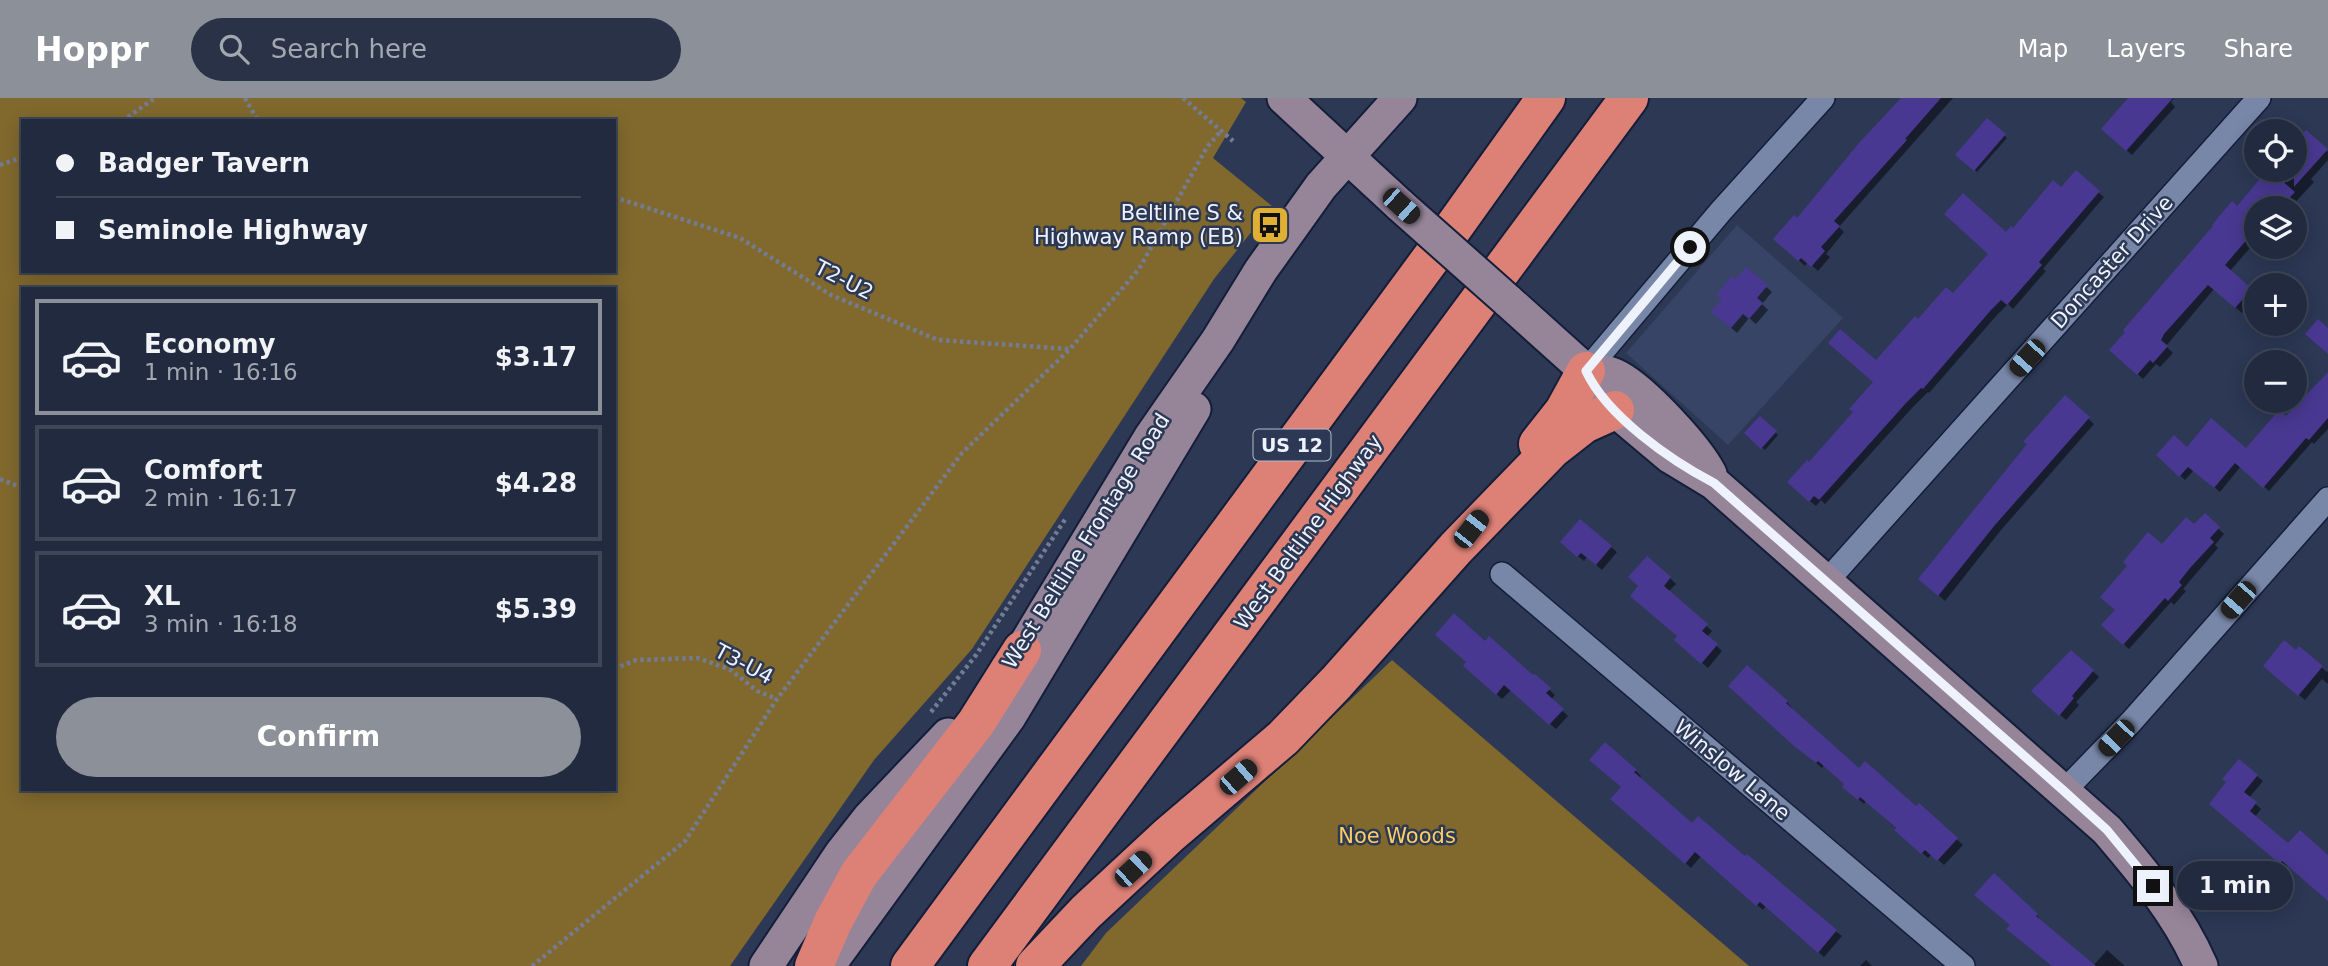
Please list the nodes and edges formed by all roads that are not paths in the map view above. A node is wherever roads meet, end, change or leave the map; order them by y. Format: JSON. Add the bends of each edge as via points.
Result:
{"nodes":[{"id":1,"x":1284,"y":98,"type":"edge"},
{"id":2,"x":1400,"y":98,"type":"edge"},
{"id":3,"x":1546,"y":98,"type":"edge"},
{"id":4,"x":1629,"y":98,"type":"edge"},
{"id":5,"x":1824,"y":98,"type":"edge"},
{"id":6,"x":2259,"y":98,"type":"edge"},
{"id":7,"x":1348,"y":156,"type":"junction"},
{"id":8,"x":1217,"y":340,"type":"junction"},
{"id":9,"x":1586,"y":371,"type":"junction"},
{"id":10,"x":1615,"y":410,"type":"junction"},
{"id":11,"x":1714,"y":483,"type":"junction"},
{"id":12,"x":2328,"y":499,"type":"edge"},
{"id":13,"x":1456,"y":548,"type":"junction"},
{"id":14,"x":1502,"y":574,"type":"dead end"},
{"id":15,"x":1826,"y":582,"type":"junction"},
{"id":16,"x":1022,"y":650,"type":"junction"},
{"id":17,"x":2064,"y":791,"type":"junction"},
{"id":18,"x":766,"y":966,"type":"edge"},
{"id":19,"x":814,"y":966,"type":"edge"},
{"id":20,"x":828,"y":966,"type":"edge"},
{"id":21,"x":910,"y":966,"type":"edge"},
{"id":22,"x":987,"y":966,"type":"edge"},
{"id":23,"x":1035,"y":966,"type":"edge"},
{"id":24,"x":1963,"y":966,"type":"edge"},
{"id":25,"x":2201,"y":966,"type":"edge"}],
"edges":[{"from":1,"to":7,"type":"street"},
{"from":2,"to":7,"type":"street","name":"West Beltline Frontage Road"},
{"from":3,"to":21,"type":"highway","number":"US 12"},
{"from":4,"to":22,"type":"highway","name":"West Beltline Highway","number":"US 12"},
{"from":5,"to":9,"type":"street"},
{"from":6,"to":15,"type":"street","name":"Doncaster Drive"},
{"from":7,"to":8,"type":"street","name":"West Beltline Frontage Road","via":[[1307,203]]},
{"from":7,"to":9,"type":"street","bridge":true},
{"from":8,"to":16,"type":"street","name":"West Beltline Frontage Road","via":[[1150,438]]},
{"from":8,"to":20,"type":"street","name":"West Beltline Frontage Road","via":[[1194,408],[1009,717]]},
{"from":9,"to":10,"type":"street"},
{"from":9,"to":11,"type":"street","via":[[1613,374],[1628,384],[1696,451]]},
{"from":9,"to":13,"type":"highway","via":[[1560,416]]},
{"from":10,"to":11,"type":"street","via":[[1671,457]]},
{"from":10,"to":13,"type":"highway","via":[[1570,433]]},
{"from":11,"to":15,"type":"street"},
{"from":12,"to":17,"type":"street"},
{"from":13,"to":23,"type":"highway","via":[[1283,738],[1169,835]]},
{"from":14,"to":24,"type":"street","name":"Winslow Lane"},
{"from":15,"to":17,"type":"street"},
{"from":16,"to":18,"type":"street","name":"West Beltline Frontage Road","via":[[982,700],[870,817]]},
{"from":16,"to":19,"type":"highway","via":[[976,723],[859,874]]},
{"from":17,"to":25,"type":"street","via":[[2107,830],[2141,871],[2175,917]]}]}
